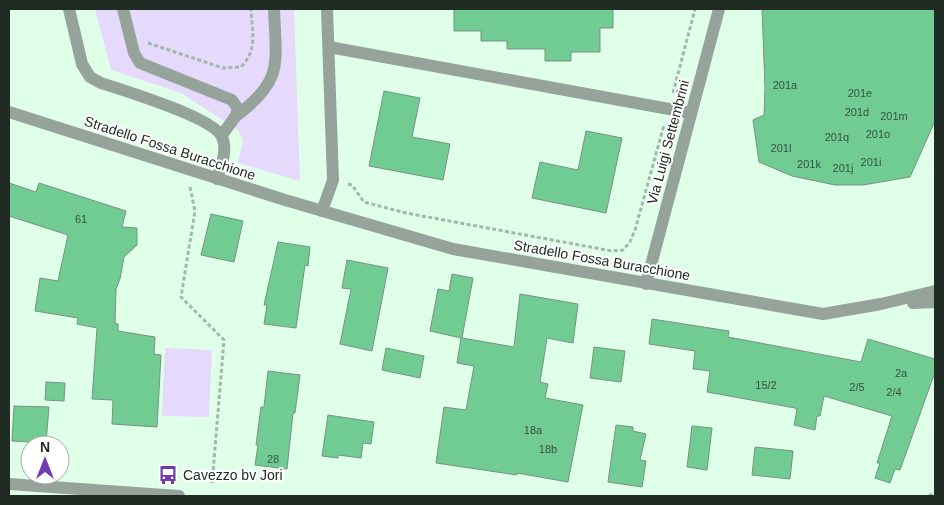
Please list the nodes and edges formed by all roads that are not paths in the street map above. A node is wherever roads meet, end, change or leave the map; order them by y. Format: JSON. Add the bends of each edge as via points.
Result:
{"nodes":[{"id":1,"x":69,"y":9,"type":"edge"},
{"id":2,"x":123,"y":9,"type":"edge"},
{"id":3,"x":274,"y":9,"type":"edge"},
{"id":4,"x":327,"y":9,"type":"edge"},
{"id":5,"x":719,"y":9,"type":"edge"},
{"id":6,"x":328,"y":47,"type":"junction"},
{"id":7,"x":9,"y":112,"type":"edge"},
{"id":8,"x":691,"y":113,"type":"junction"},
{"id":9,"x":235,"y":118,"type":"junction"},
{"id":10,"x":222,"y":135,"type":"junction"},
{"id":11,"x":218,"y":179,"type":"junction"},
{"id":12,"x":322,"y":211,"type":"junction"},
{"id":13,"x":646,"y":284,"type":"junction"},
{"id":14,"x":935,"y":291,"type":"edge"},
{"id":15,"x":935,"y":302,"type":"edge"},
{"id":16,"x":881,"y":304,"type":"junction"},
{"id":17,"x":9,"y":484,"type":"edge"},
{"id":18,"x":74,"y":493,"type":"edge"},
{"id":19,"x":179,"y":496,"type":"edge"}],
"edges":[{"from":1,"to":10,"type":"street","via":[[82,64],[90,77],[175,108],[205,122]]},
{"from":2,"to":9,"type":"street","via":[[134,53],[140,63],[232,100],[238,109]]},
{"from":3,"to":9,"type":"street","via":[[274,73],[257,99]]},
{"from":4,"to":6,"type":"street"},
{"from":5,"to":8,"type":"street","name":"Via Luigi Settembrini"},
{"from":6,"to":8,"type":"street"},
{"from":6,"to":12,"type":"street","via":[[332,180]]},
{"from":7,"to":11,"type":"street","name":"Stradello Fossa Buracchione"},
{"from":8,"to":13,"type":"street","name":"Via Luigi Settembrini"},
{"from":9,"to":10,"type":"street"},
{"from":10,"to":11,"type":"street","via":[[225,146]]},
{"from":11,"to":12,"type":"street","name":"Stradello Fossa Buracchione"},
{"from":12,"to":13,"type":"street","name":"Stradello Fossa Buracchione","via":[[453,249]]},
{"from":13,"to":16,"type":"street","name":"Stradello Fossa Buracchione","via":[[823,314]]},
{"from":14,"to":16,"type":"street"},
{"from":15,"to":16,"type":"street"},
{"from":17,"to":18,"type":"street"},
{"from":18,"to":19,"type":"street"}]}
